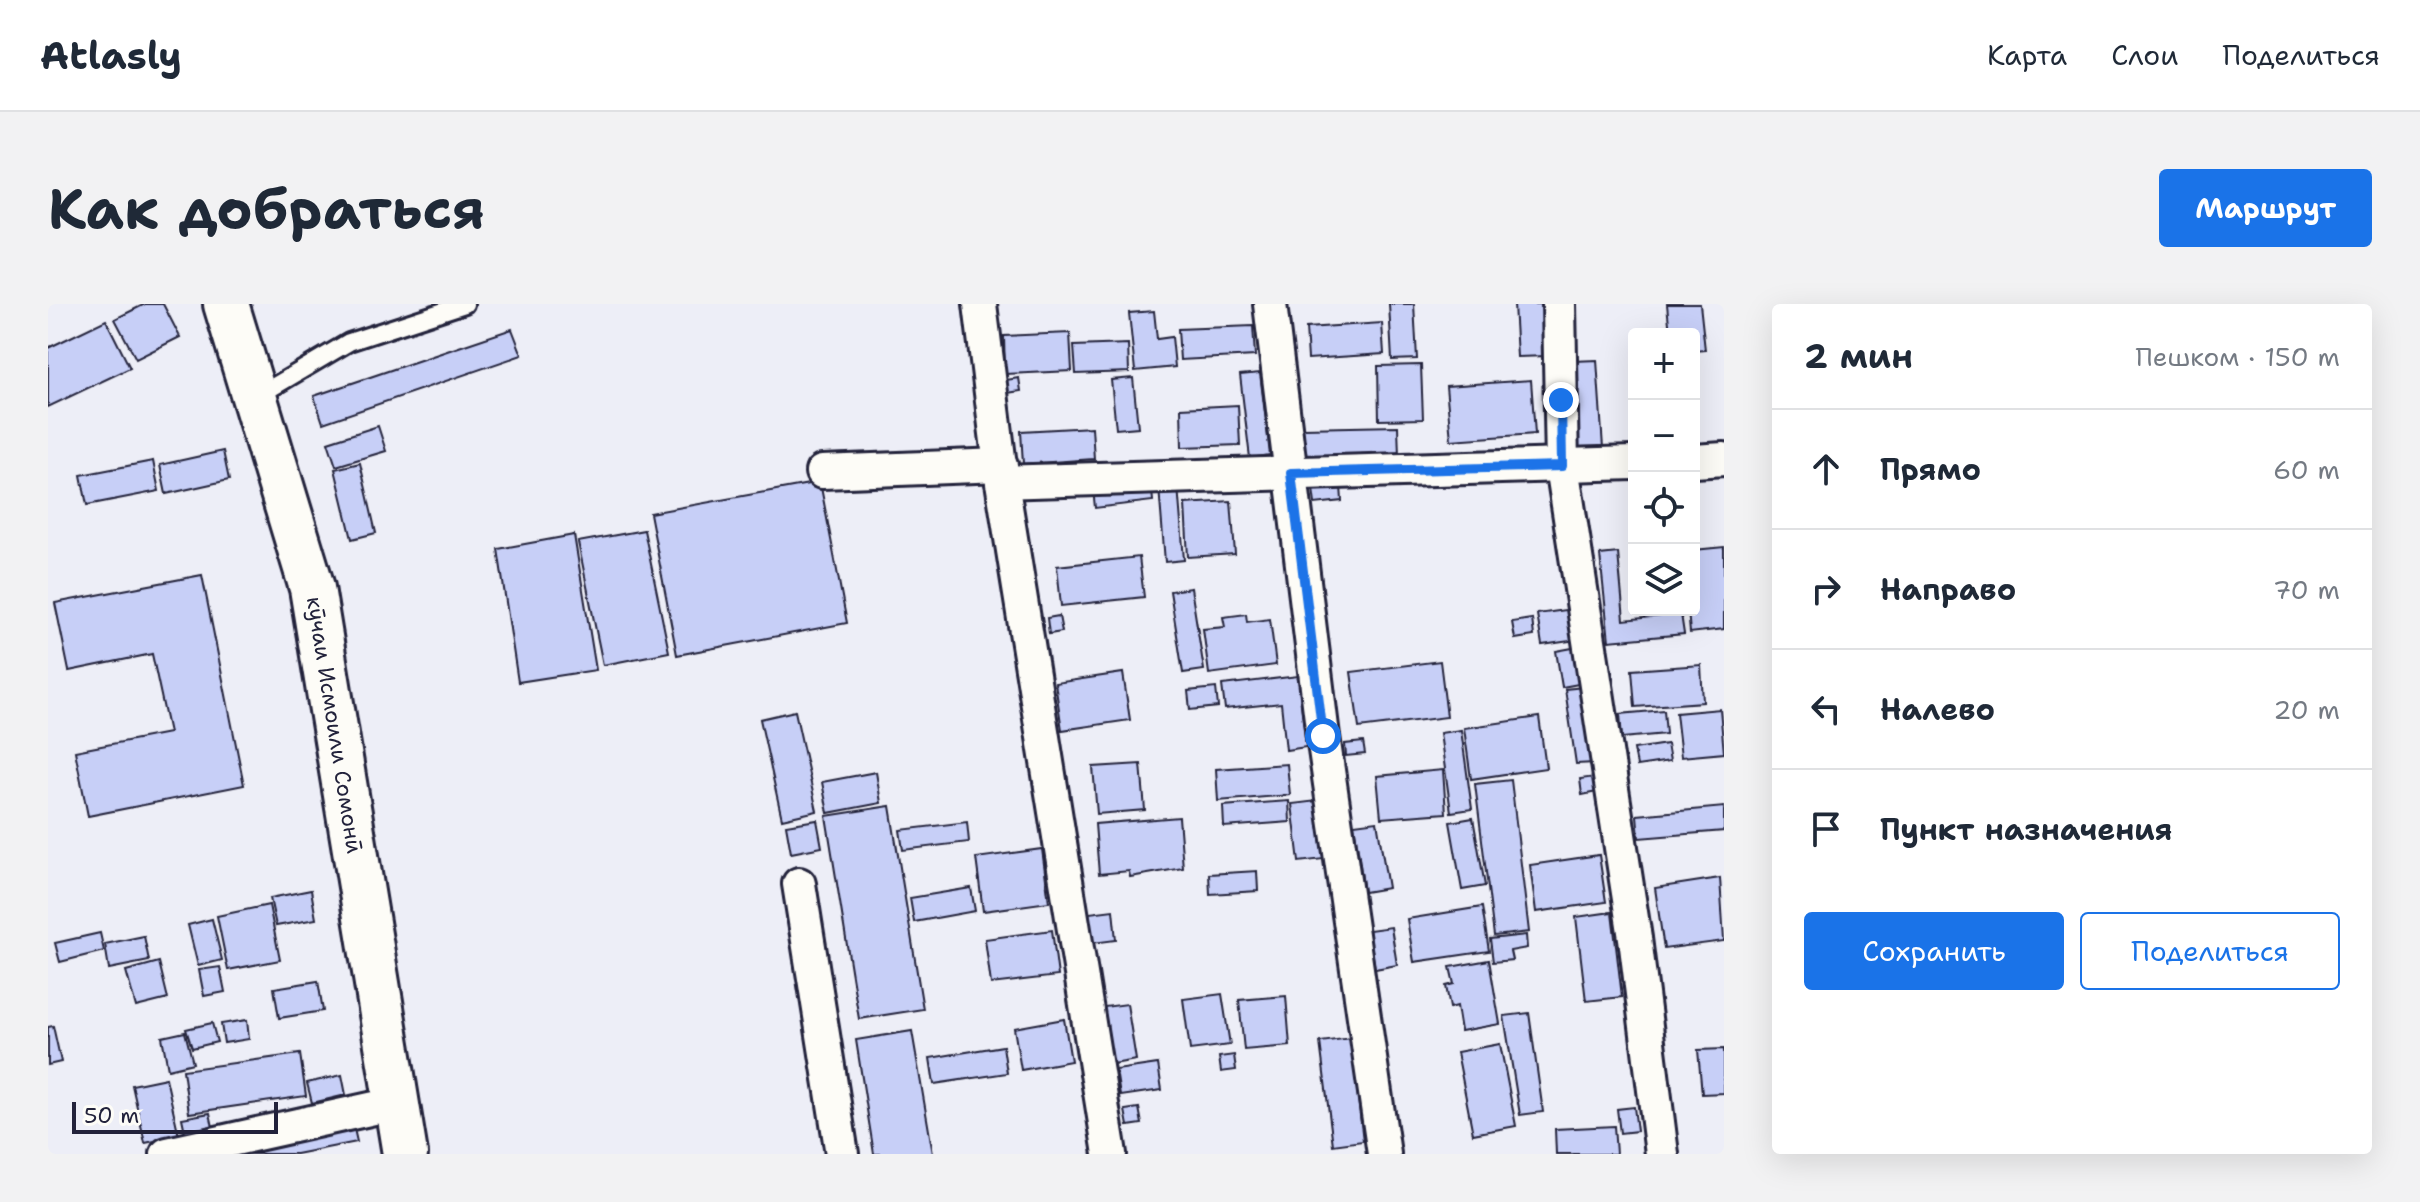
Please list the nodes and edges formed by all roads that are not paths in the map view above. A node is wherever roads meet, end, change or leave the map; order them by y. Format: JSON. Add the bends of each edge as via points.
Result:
{"nodes":[{"id":1,"x":226,"y":304,"type":"edge"},
{"id":2,"x":465,"y":304,"type":"edge"},
{"id":3,"x":980,"y":304,"type":"edge"},
{"id":4,"x":1270,"y":304,"type":"edge"},
{"id":5,"x":1559,"y":304,"type":"edge"},
{"id":6,"x":254,"y":398,"type":"junction"},
{"id":7,"x":1724,"y":459,"type":"edge"},
{"id":8,"x":1700,"y":461,"type":"edge"},
{"id":9,"x":1628,"y":463,"type":"edge"},
{"id":10,"x":1562,"y":466,"type":"junction"},
{"id":11,"x":822,"y":472,"type":"dead end"},
{"id":12,"x":1291,"y":473,"type":"junction"},
{"id":13,"x":1001,"y":474,"type":"junction"},
{"id":14,"x":799,"y":884,"type":"dead end"},
{"id":15,"x":397,"y":1103,"type":"junction"},
{"id":16,"x":167,"y":1154,"type":"edge"},
{"id":17,"x":405,"y":1154,"type":"edge"},
{"id":18,"x":842,"y":1154,"type":"edge"},
{"id":19,"x":1110,"y":1154,"type":"edge"},
{"id":20,"x":1384,"y":1154,"type":"edge"},
{"id":21,"x":1662,"y":1154,"type":"edge"}],
"edges":[{"from":1,"to":6,"type":"main road","name":"кӯчаи Исмоили Сомонӣ"},
{"from":2,"to":6,"type":"lane","via":[[349,342]]},
{"from":3,"to":13,"type":"street"},
{"from":4,"to":12,"type":"street"},
{"from":5,"to":10,"type":"street"},
{"from":6,"to":15,"type":"main road","name":"кӯчаи Исмоили Сомонӣ","via":[[312,588]]},
{"from":7,"to":8,"type":"street"},
{"from":9,"to":10,"type":"street"},
{"from":10,"to":12,"type":"street"},
{"from":10,"to":21,"type":"street","via":[[1635,938]]},
{"from":11,"to":13,"type":"street"},
{"from":12,"to":13,"type":"street"},
{"from":12,"to":20,"type":"street"},
{"from":13,"to":19,"type":"street"},
{"from":14,"to":18,"type":"street"},
{"from":15,"to":16,"type":"street"},
{"from":15,"to":17,"type":"main road","name":"кӯчаи Исмоили Сомонӣ"}]}
